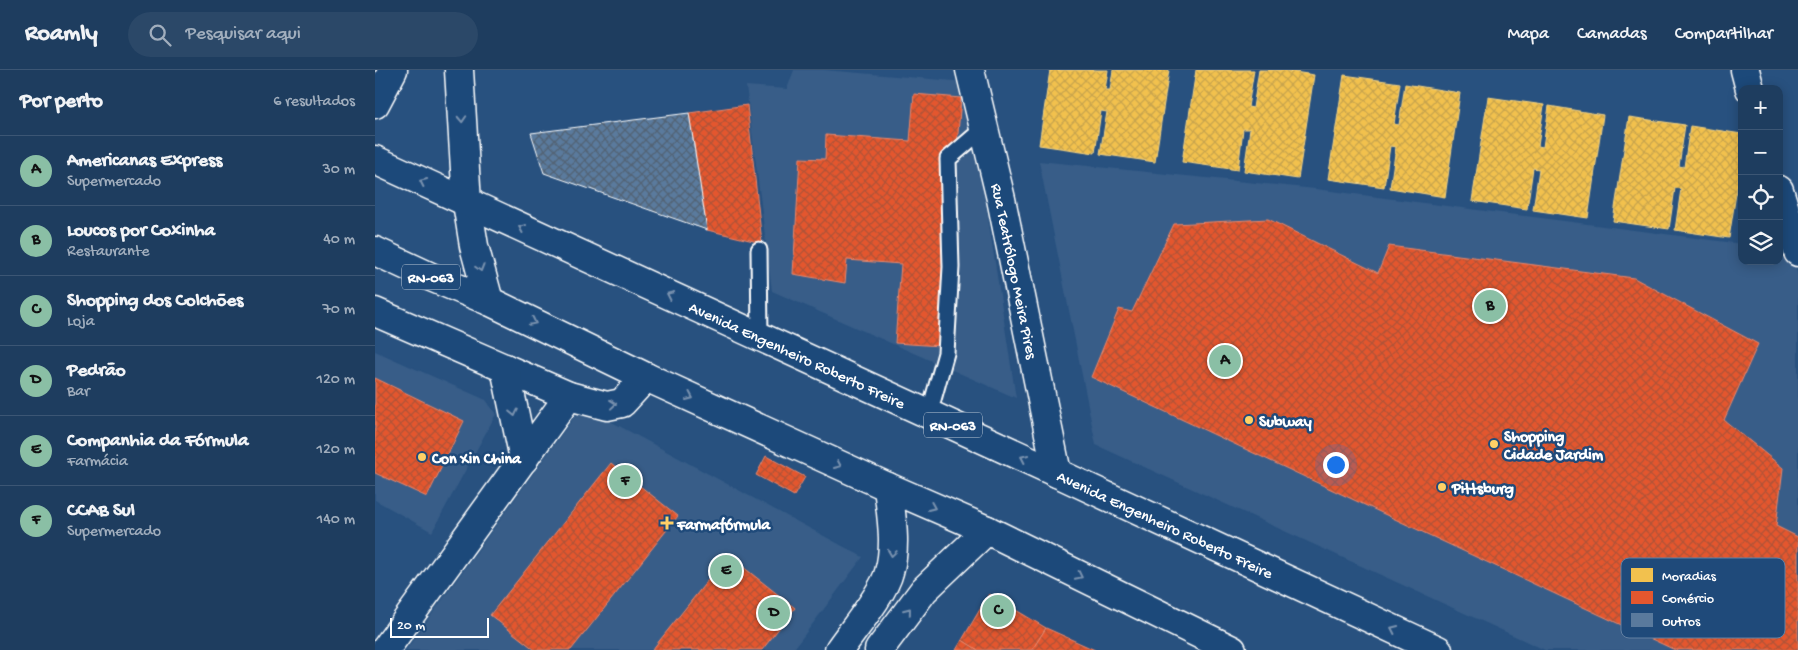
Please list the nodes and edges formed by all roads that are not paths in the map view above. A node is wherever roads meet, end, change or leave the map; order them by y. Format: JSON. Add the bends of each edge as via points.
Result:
{"nodes":[{"id":1,"x":393,"y":70,"type":"edge"},
{"id":2,"x":459,"y":70,"type":"edge"},
{"id":3,"x":970,"y":70,"type":"edge"},
{"id":4,"x":1745,"y":70,"type":"edge"},
{"id":5,"x":1749,"y":85,"type":"edge"},
{"id":6,"x":375,"y":104,"type":"edge"},
{"id":7,"x":984,"y":128,"type":"junction"},
{"id":8,"x":375,"y":160,"type":"edge"},
{"id":9,"x":467,"y":203,"type":"junction"},
{"id":10,"x":1783,"y":203,"type":"edge"},
{"id":11,"x":759,"y":250,"type":"dead end"},
{"id":12,"x":375,"y":251,"type":"edge"},
{"id":13,"x":1798,"y":252,"type":"edge"},
{"id":14,"x":489,"y":300,"type":"junction"},
{"id":15,"x":375,"y":312,"type":"edge"},
{"id":16,"x":760,"y":337,"type":"junction"},
{"id":17,"x":505,"y":368,"type":"junction"},
{"id":18,"x":645,"y":377,"type":"junction"},
{"id":19,"x":569,"y":396,"type":"junction"},
{"id":20,"x":929,"y":414,"type":"junction"},
{"id":21,"x":524,"y":459,"type":"junction"},
{"id":22,"x":1057,"y":473,"type":"junction"},
{"id":23,"x":887,"y":487,"type":"junction"},
{"id":24,"x":987,"y":530,"type":"junction"},
{"id":25,"x":385,"y":650,"type":"edge"},
{"id":26,"x":839,"y":650,"type":"edge"},
{"id":27,"x":879,"y":650,"type":"edge"},
{"id":28,"x":1232,"y":650,"type":"edge"},
{"id":29,"x":1438,"y":650,"type":"edge"}],
"edges":[{"from":1,"to":6,"type":"main road"},
{"from":2,"to":9,"type":"main road","one_way":true},
{"from":3,"to":7,"type":"main road","name":"Rua Teatrólogo Meira Pires"},
{"from":4,"to":5,"type":"main road"},
{"from":7,"to":20,"type":"lane","via":[[948,159],[951,267],[946,353]]},
{"from":7,"to":22,"type":"main road","name":"Rua Teatrólogo Meira Pires"},
{"from":9,"to":8,"type":"main road","name":"Avenida Engenheiro Roberto Freire","number":"RN-063","one_way":true},
{"from":9,"to":14,"type":"main road","one_way":true,"via":[[474,246]]},
{"from":16,"to":9,"type":"main road","name":"Avenida Engenheiro Roberto Freire","number":"RN-063","one_way":true},
{"from":10,"to":13,"type":"main road"},
{"from":11,"to":16,"type":"lane"},
{"from":12,"to":14,"type":"main road","number":"RN-063"},
{"from":14,"to":18,"type":"main road","number":"RN-063","one_way":true},
{"from":15,"to":17,"type":"main road"},
{"from":16,"to":20,"type":"main road","name":"Avenida Engenheiro Roberto Freire","number":"RN-063"},
{"from":17,"to":19,"type":"main road"},
{"from":17,"to":21,"type":"main road","one_way":true},
{"from":19,"to":18,"type":"main road","one_way":true,"via":[[607,406],[622,403]]},
{"from":18,"to":23,"type":"main road","number":"RN-063","one_way":true},
{"from":19,"to":21,"type":"main road"},
{"from":22,"to":20,"type":"main road","name":"Avenida Engenheiro Roberto Freire","number":"RN-063","one_way":true},
{"from":21,"to":25,"type":"main road"},
{"from":29,"to":22,"type":"main road","name":"Avenida Engenheiro Roberto Freire","number":"RN-063","one_way":true},
{"from":23,"to":24,"type":"main road","number":"RN-063","one_way":true},
{"from":23,"to":26,"type":"main road","one_way":true,"via":[[893,545],[889,573],[881,590]]},
{"from":27,"to":24,"type":"main road","one_way":true,"via":[[924,590]]},
{"from":24,"to":28,"type":"main road","number":"RN-063","one_way":true}]}
